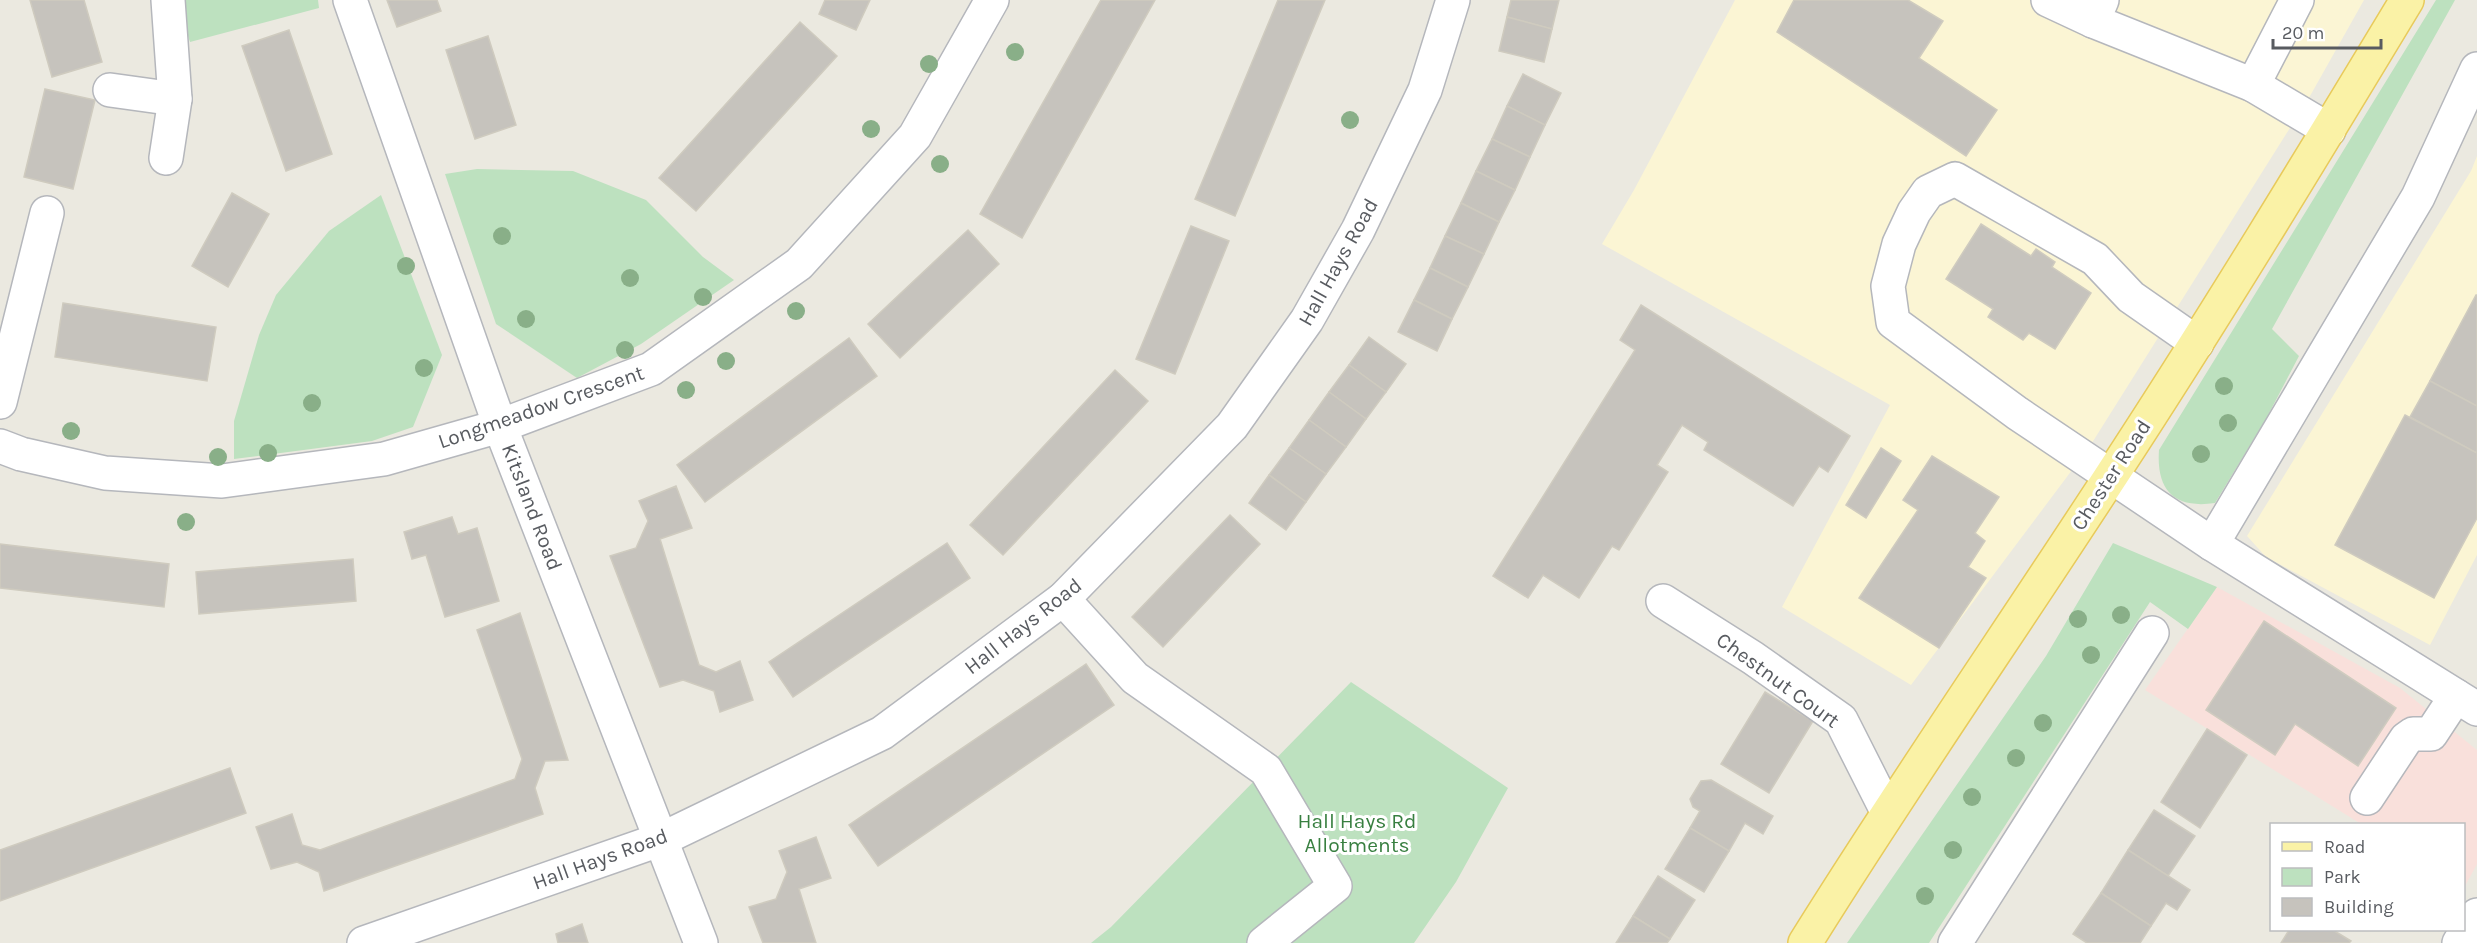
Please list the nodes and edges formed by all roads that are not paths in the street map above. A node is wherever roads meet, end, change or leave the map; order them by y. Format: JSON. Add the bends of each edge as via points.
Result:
{"nodes":[{"id":1,"x":168,"y":0,"type":"edge"},
{"id":2,"x":350,"y":0,"type":"edge"},
{"id":3,"x":992,"y":0,"type":"edge"},
{"id":4,"x":1453,"y":0,"type":"edge"},
{"id":5,"x":2048,"y":0,"type":"edge"},
{"id":6,"x":2297,"y":0,"type":"edge"},
{"id":7,"x":2407,"y":0,"type":"edge"},
{"id":8,"x":2098,"y":10,"type":"edge"},
{"id":9,"x":2477,"y":69,"type":"edge"},
{"id":10,"x":2253,"y":85,"type":"junction"},
{"id":11,"x":110,"y":90,"type":"dead end"},
{"id":12,"x":175,"y":99,"type":"junction"},
{"id":13,"x":2329,"y":130,"type":"junction"},
{"id":14,"x":166,"y":158,"type":"dead end"},
{"id":15,"x":47,"y":213,"type":"dead end"},
{"id":16,"x":2197,"y":343,"type":"junction"},
{"id":17,"x":0,"y":402,"type":"edge"},
{"id":18,"x":500,"y":426,"type":"junction"},
{"id":19,"x":0,"y":446,"type":"edge"},
{"id":20,"x":2112,"y":476,"type":"junction"},
{"id":21,"x":2212,"y":544,"type":"junction"},
{"id":22,"x":1063,"y":599,"type":"junction"},
{"id":23,"x":1663,"y":601,"type":"dead end"},
{"id":24,"x":2152,"y":633,"type":"dead end"},
{"id":25,"x":2466,"y":702,"type":"edge"},
{"id":26,"x":2367,"y":798,"type":"dead end"},
{"id":27,"x":1887,"y":811,"type":"junction"},
{"id":28,"x":662,"y":839,"type":"junction"},
{"id":29,"x":2477,"y":915,"type":"edge"},
{"id":30,"x":364,"y":943,"type":"edge"},
{"id":31,"x":700,"y":943,"type":"edge"},
{"id":32,"x":1264,"y":943,"type":"edge"},
{"id":33,"x":1805,"y":943,"type":"edge"},
{"id":34,"x":1955,"y":943,"type":"edge"},
{"id":35,"x":2459,"y":943,"type":"edge"}],
"edges":[{"from":1,"to":12,"type":"street"},
{"from":2,"to":18,"type":"street","name":"Kitsland Road"},
{"from":3,"to":18,"type":"street","name":"Longmeadow Crescent","via":[[915,136],[800,264],[651,369]]},
{"from":4,"to":22,"type":"street","name":"Hall Hays Road","via":[[1425,90],[1358,230],[1307,320],[1232,426]]},
{"from":5,"to":8,"type":"street"},
{"from":6,"to":10,"type":"street"},
{"from":7,"to":13,"type":"main road","name":"Chester Road"},
{"from":8,"to":10,"type":"street"},
{"from":9,"to":21,"type":"street","via":[[2418,197]]},
{"from":10,"to":13,"type":"street"},
{"from":11,"to":12,"type":"street"},
{"from":12,"to":14,"type":"street"},
{"from":13,"to":16,"type":"main road","name":"Chester Road"},
{"from":15,"to":17,"type":"street"},
{"from":16,"to":20,"type":"main road","name":"Chester Road"},
{"from":16,"to":20,"type":"street","via":[[2131,297],[2095,259],[1955,179],[1928,192],[1914,212],[1899,244],[1888,286],[1893,322],[2017,413]]},
{"from":18,"to":19,"type":"street","name":"Longmeadow Crescent","via":[[384,459],[222,481],[105,473]]},
{"from":18,"to":28,"type":"street","name":"Kitsland Road"},
{"from":20,"to":21,"type":"street"},
{"from":20,"to":27,"type":"main road","name":"Chester Road"},
{"from":21,"to":25,"type":"street"},
{"from":22,"to":28,"type":"street","name":"Hall Hays Road","via":[[882,733]]},
{"from":22,"to":32,"type":"street","via":[[1134,678],[1266,770],[1335,886]]},
{"from":23,"to":27,"type":"street","name":"Chestnut Court","via":[[1841,720]]},
{"from":24,"to":34,"type":"street"},
{"from":25,"to":26,"type":"street","via":[[2431,734],[2413,734],[2406,739]]},
{"from":27,"to":33,"type":"main road","name":"Chester Road"},
{"from":28,"to":30,"type":"street","name":"Hall Hays Road"},
{"from":28,"to":31,"type":"street","name":"Kitsland Road"},
{"from":29,"to":35,"type":"street"}]}
